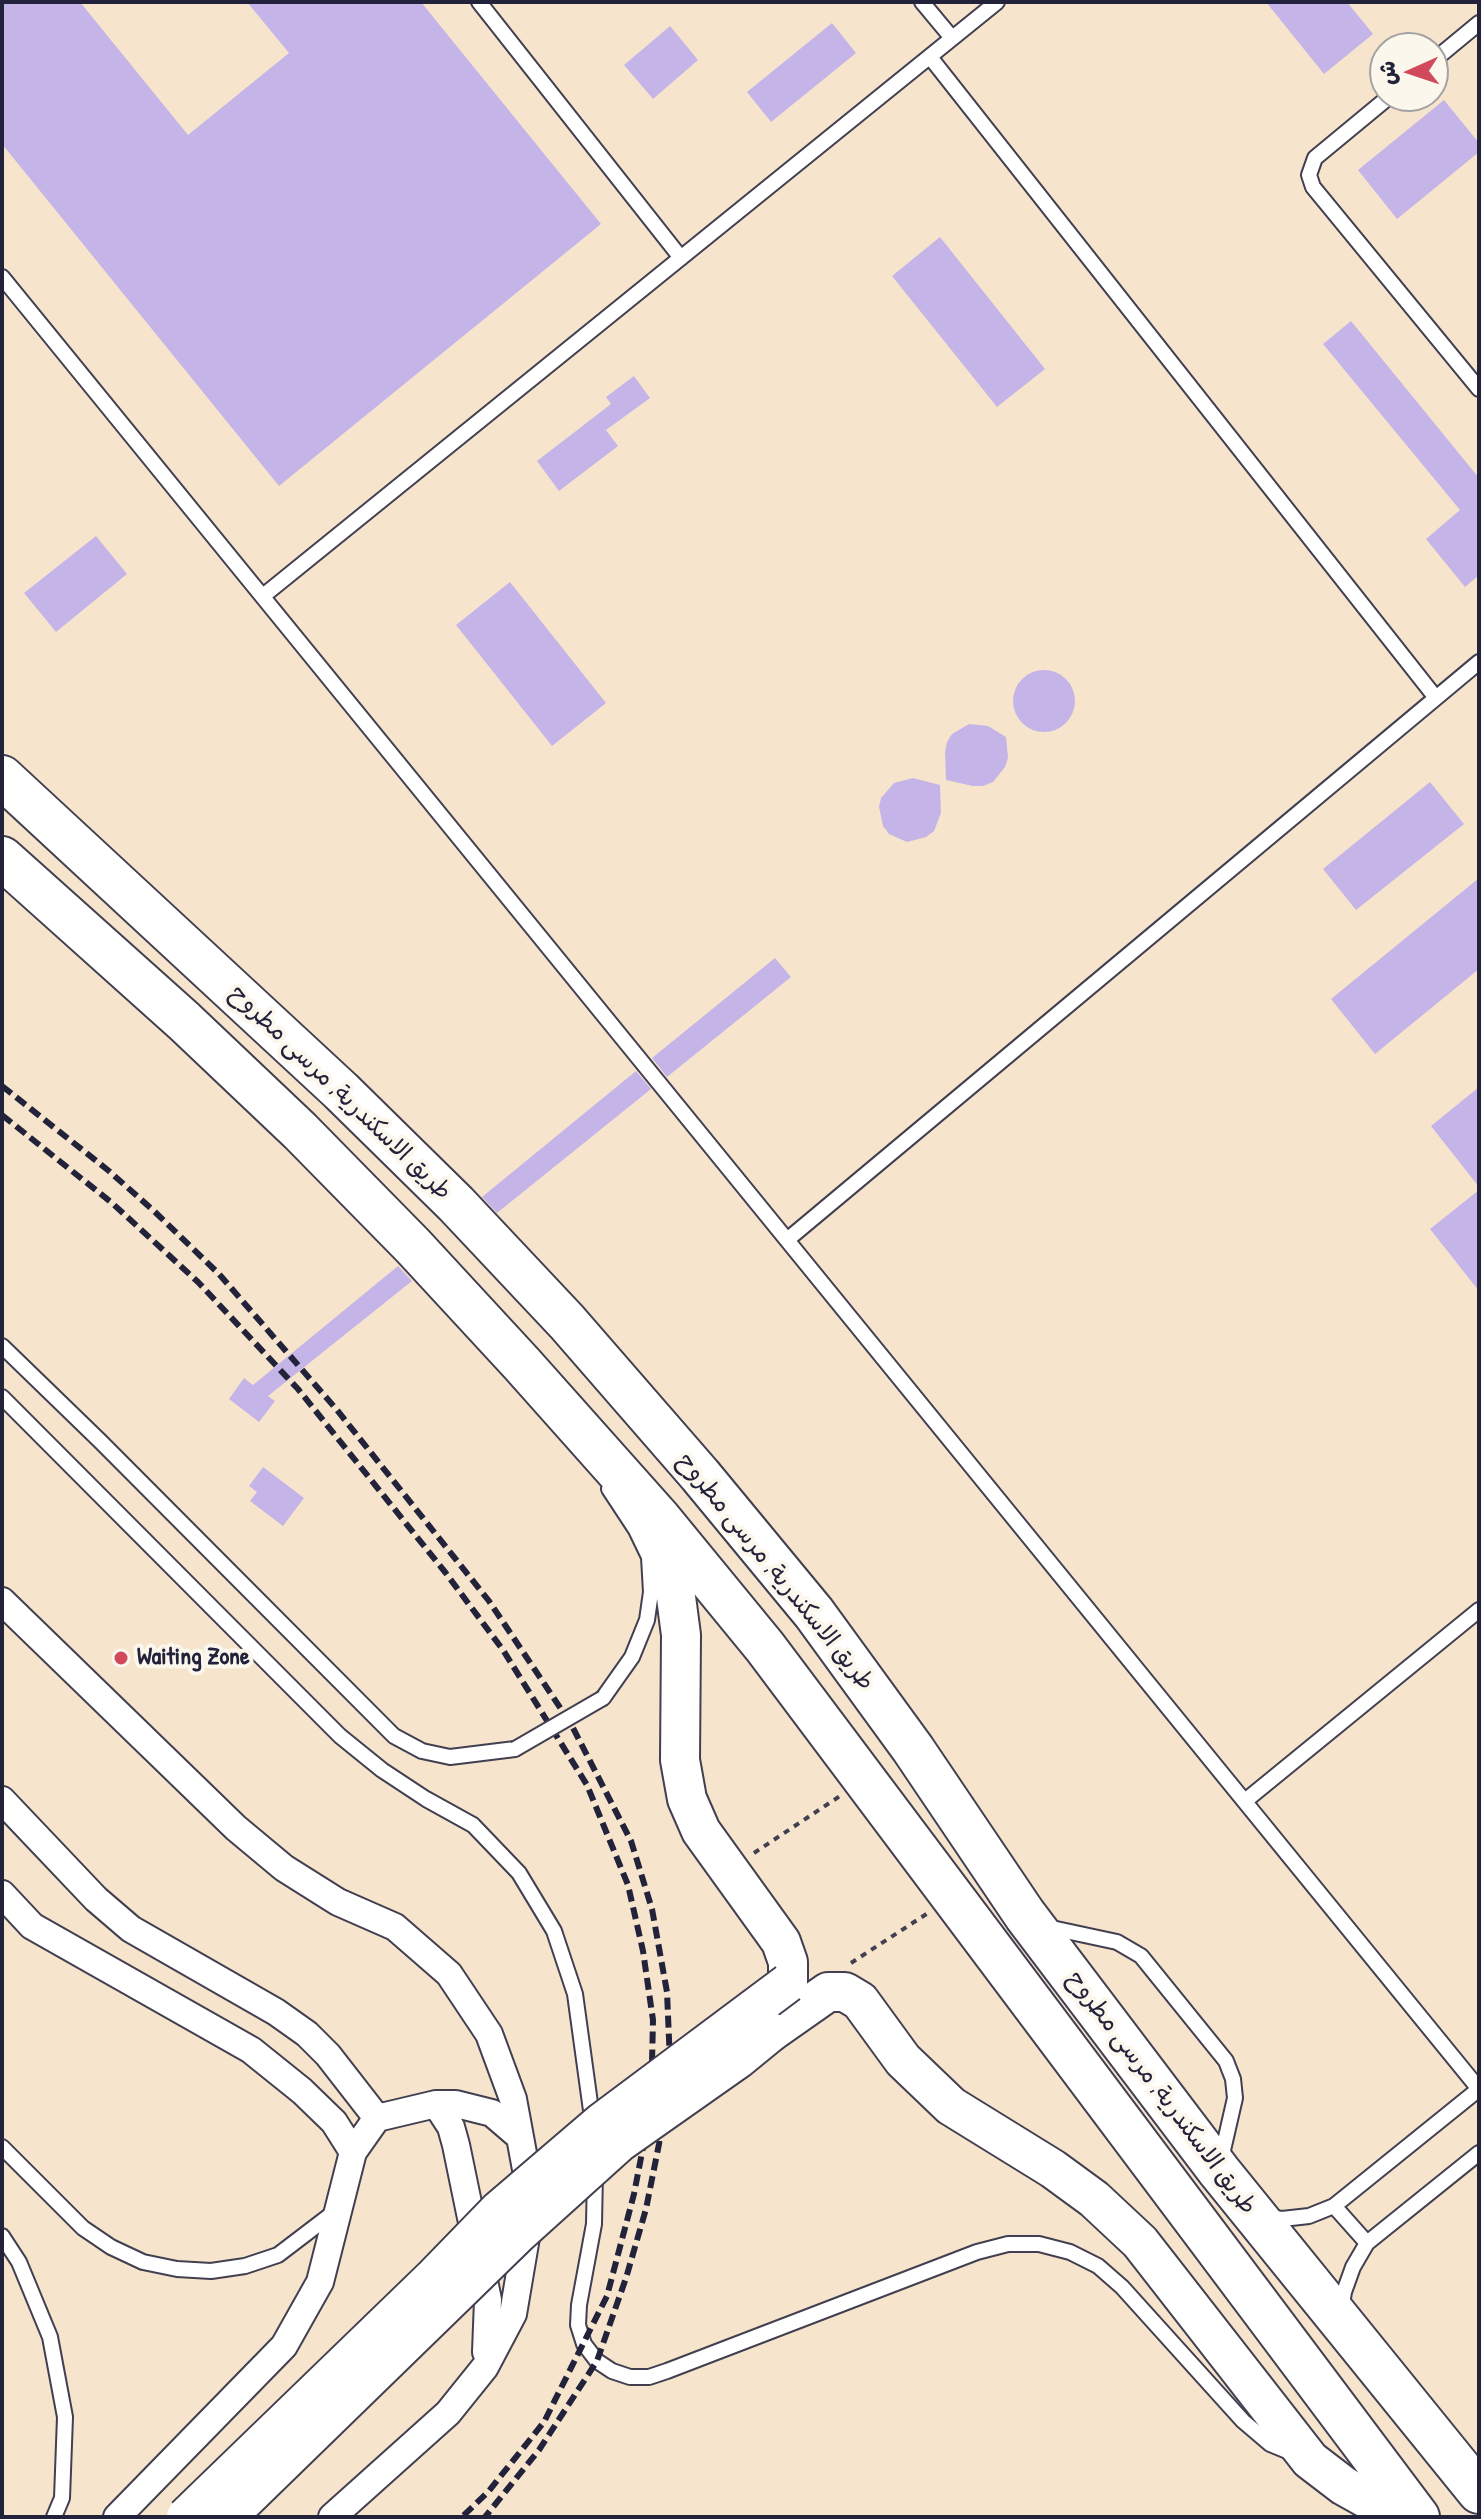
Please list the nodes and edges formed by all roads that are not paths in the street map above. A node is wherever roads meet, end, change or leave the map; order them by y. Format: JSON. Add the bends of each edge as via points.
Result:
{"nodes":[{"id":1,"x":479,"y":2,"type":"edge"},
{"id":2,"x":922,"y":2,"type":"edge"},
{"id":3,"x":997,"y":2,"type":"edge"},
{"id":4,"x":1479,"y":23,"type":"edge"},
{"id":5,"x":952,"y":38,"type":"junction"},
{"id":6,"x":1449,"y":48,"type":"edge"},
{"id":7,"x":930,"y":57,"type":"junction"},
{"id":8,"x":1371,"y":112,"type":"edge"},
{"id":9,"x":681,"y":258,"type":"junction"},
{"id":10,"x":2,"y":277,"type":"edge"},
{"id":11,"x":1479,"y":389,"type":"edge"},
{"id":12,"x":263,"y":596,"type":"junction"},
{"id":13,"x":1479,"y":662,"type":"edge"},
{"id":14,"x":1436,"y":698,"type":"junction"},
{"id":15,"x":2,"y":777,"type":"edge"},
{"id":16,"x":2,"y":858,"type":"edge"},
{"id":17,"x":787,"y":1240,"type":"junction"},
{"id":18,"x":2,"y":1346,"type":"edge"},
{"id":19,"x":522,"y":1364,"type":"junction"},
{"id":20,"x":2,"y":1397,"type":"edge"},
{"id":21,"x":660,"y":1519,"type":"junction"},
{"id":22,"x":2,"y":1601,"type":"edge"},
{"id":23,"x":1479,"y":1610,"type":"edge"},
{"id":24,"x":683,"y":1680,"type":"junction"},
{"id":25,"x":2,"y":1800,"type":"edge"},
{"id":26,"x":1245,"y":1801,"type":"junction"},
{"id":27,"x":2,"y":1894,"type":"edge"},
{"id":28,"x":1025,"y":1915,"type":"junction"},
{"id":29,"x":788,"y":1983,"type":"junction"},
{"id":30,"x":728,"y":2046,"type":"junction"},
{"id":31,"x":1479,"y":2089,"type":"edge"},
{"id":32,"x":436,"y":2104,"type":"junction"},
{"id":33,"x":377,"y":2118,"type":"junction"},
{"id":34,"x":520,"y":2137,"type":"junction"},
{"id":35,"x":2,"y":2147,"type":"edge"},
{"id":36,"x":353,"y":2152,"type":"junction"},
{"id":37,"x":1479,"y":2153,"type":"edge"},
{"id":38,"x":1219,"y":2171,"type":"junction"},
{"id":39,"x":1334,"y":2206,"type":"junction"},
{"id":40,"x":337,"y":2210,"type":"junction"},
{"id":41,"x":1255,"y":2216,"type":"junction"},
{"id":42,"x":2,"y":2236,"type":"edge"},
{"id":43,"x":1367,"y":2243,"type":"junction"},
{"id":44,"x":1339,"y":2319,"type":"junction"},
{"id":45,"x":485,"y":2367,"type":"junction"},
{"id":46,"x":1310,"y":2460,"type":"junction"},
{"id":47,"x":1479,"y":2492,"type":"edge"},
{"id":48,"x":54,"y":2517,"type":"edge"},
{"id":49,"x":117,"y":2517,"type":"edge"},
{"id":50,"x":186,"y":2517,"type":"edge"},
{"id":51,"x":227,"y":2517,"type":"edge"},
{"id":52,"x":332,"y":2517,"type":"edge"},
{"id":53,"x":1411,"y":2517,"type":"edge"},
{"id":54,"x":1418,"y":2517,"type":"edge"}],
"edges":[{"from":1,"to":9,"type":"lane"},
{"from":2,"to":5,"type":"lane"},
{"from":3,"to":5,"type":"lane"},
{"from":4,"to":6,"type":"lane"},
{"from":5,"to":7,"type":"lane"},
{"from":7,"to":9,"type":"lane"},
{"from":7,"to":14,"type":"lane"},
{"from":8,"to":11,"type":"lane","via":[[1315,158],[1309,175],[1313,187]]},
{"from":9,"to":12,"type":"lane"},
{"from":10,"to":12,"type":"lane"},
{"from":12,"to":17,"type":"lane"},
{"from":13,"to":14,"type":"lane"},
{"from":14,"to":17,"type":"lane"},
{"from":15,"to":28,"type":"main road","name":"طريق الاسكندرية, مرسى مطروح","via":[[341,1091],[567,1322],[814,1613]]},
{"from":16,"to":19,"type":"main road","name":"طريق الاسكندرية, مرسى مطروح","via":[[300,1131]]},
{"from":17,"to":26,"type":"lane"},
{"from":18,"to":19,"type":"lane","bridge":true,"via":[[394,1736],[422,1751],[450,1757],[515,1749],[603,1698],[632,1657],[647,1620],[649,1557],[636,1530]]},
{"from":19,"to":21,"type":"main road","name":"طريق الاسكندرية, مرسى مطروح"},
{"from":20,"to":46,"type":"lane","via":[[340,1736],[393,1777],[473,1825],[519,1873],[554,1931],[575,1994],[595,2142],[594,2224],[578,2325],[597,2361],[630,2377],[649,2377],[977,2252],[1039,2244],[1098,2266],[1243,2421],[1270,2444]]},
{"from":21,"to":24,"type":"street","via":[[676,1597]]},
{"from":21,"to":54,"type":"main road","name":"طريق الاسكندرية, مرسى مطروح","via":[[765,1647]]},
{"from":22,"to":34,"type":"street","via":[[236,1828],[324,1894],[395,1927],[449,1974],[489,2034],[513,2099]]},
{"from":23,"to":26,"type":"lane"},
{"from":24,"to":29,"type":"street","via":[[680,1760],[687,1799],[701,1831],[781,1942]]},
{"from":24,"to":29,"type":"street","via":[[705,1796],[742,1861],[803,1945],[805,1963]]},
{"from":25,"to":33,"type":"street","via":[[131,1929],[307,2034]]},
{"from":26,"to":31,"type":"lane"},
{"from":27,"to":36,"type":"street","via":[[32,1926],[251,2050],[334,2122]]},
{"from":28,"to":38,"type":"main road","name":"طريق الاسكندرية, مرسى مطروح"},
{"from":28,"to":38,"type":"lane","via":[[1066,1933],[1117,1942],[1141,1956],[1226,2061],[1235,2098]]},
{"from":29,"to":30,"type":"street","bridge":true},
{"from":30,"to":46,"type":"street","bridge":true,"via":[[771,2032],[828,1992],[845,1992],[860,2001],[903,2060],[951,2106],[1053,2169],[1140,2242]]},
{"from":30,"to":50,"type":"street","bridge":true,"via":[[602,2122],[498,2211]]},
{"from":30,"to":51,"type":"street","bridge":true,"via":[[518,2234]]},
{"from":31,"to":39,"type":"lane"},
{"from":32,"to":33,"type":"street"},
{"from":32,"to":34,"type":"street","via":[[492,2113]]},
{"from":32,"to":45,"type":"street","via":[[456,2145],[488,2300]]},
{"from":33,"to":36,"type":"street"},
{"from":34,"to":45,"type":"street","via":[[532,2202],[513,2314]]},
{"from":35,"to":40,"type":"lane","via":[[83,2228],[143,2262],[177,2269],[245,2266],[278,2255]]},
{"from":36,"to":40,"type":"street"},
{"from":37,"to":43,"type":"lane"},
{"from":38,"to":41,"type":"main road","name":"طريق الاسكندرية, مرسى مطروح"},
{"from":39,"to":41,"type":"lane","via":[[1309,2216]]},
{"from":39,"to":43,"type":"lane"},
{"from":40,"to":49,"type":"street","via":[[320,2282],[284,2346]]},
{"from":41,"to":44,"type":"main road","name":"طريق الاسكندرية, مرسى مطروح"},
{"from":42,"to":48,"type":"lane","via":[[19,2262],[50,2337],[65,2417],[62,2498]]},
{"from":43,"to":44,"type":"lane","via":[[1353,2267]]},
{"from":44,"to":47,"type":"main road","name":"طريق الاسكندرية, مرسى مطروح"},
{"from":45,"to":52,"type":"street","via":[[448,2413]]},
{"from":46,"to":53,"type":"street","via":[[1344,2486]]}]}
